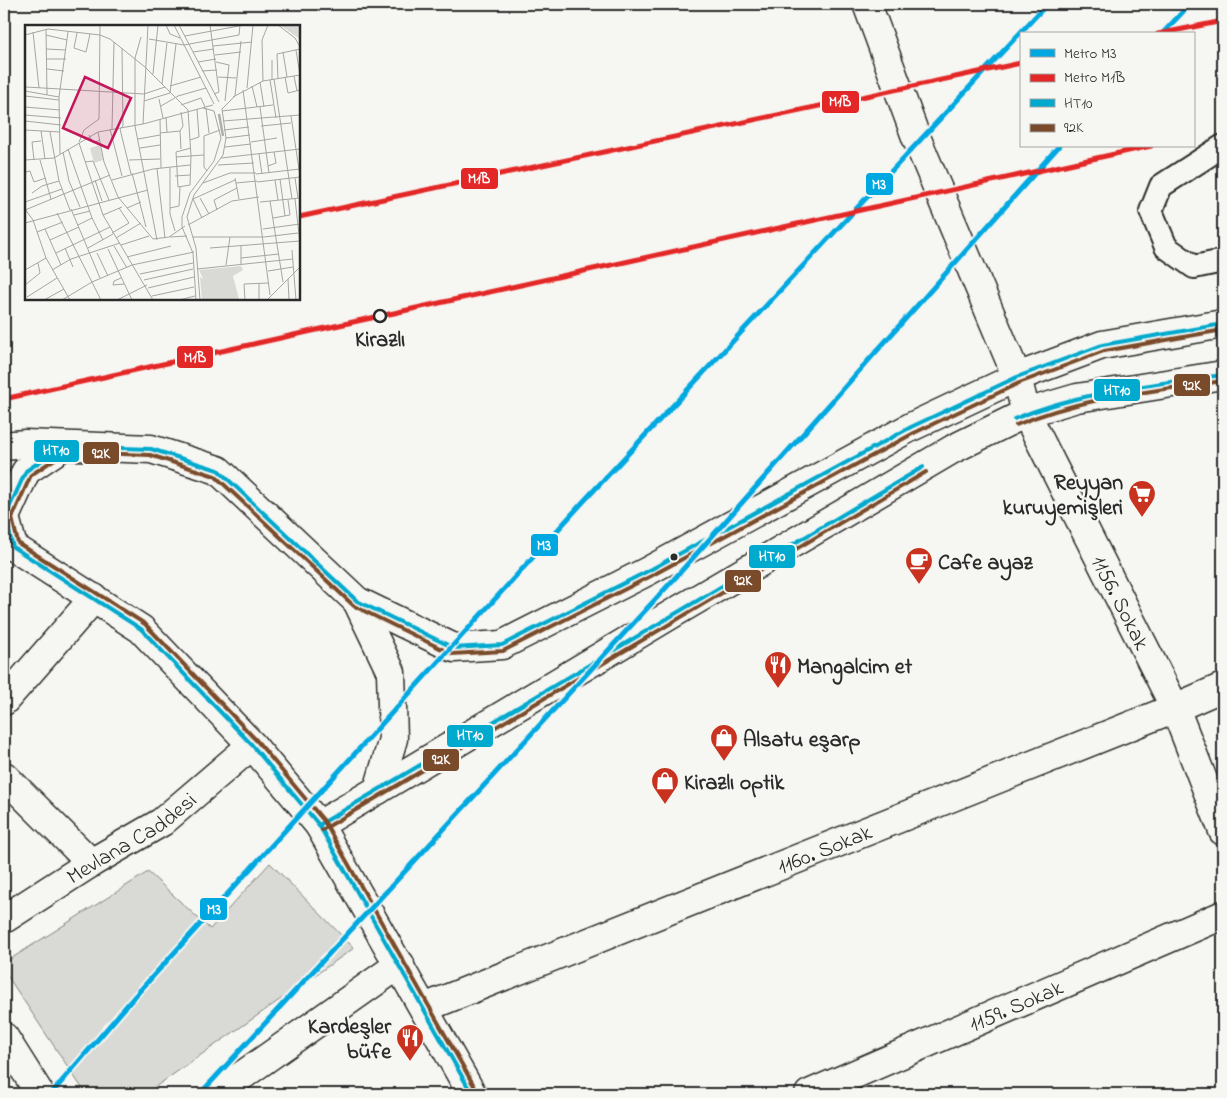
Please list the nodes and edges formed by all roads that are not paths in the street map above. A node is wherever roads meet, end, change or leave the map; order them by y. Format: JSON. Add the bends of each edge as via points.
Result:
{"nodes":[{"id":1,"x":867,"y":4,"type":"edge"},
{"id":2,"x":1223,"y":146,"type":"edge"},
{"id":3,"x":1223,"y":261,"type":"edge"},
{"id":4,"x":1223,"y":324,"type":"edge"},
{"id":5,"x":1223,"y":375,"type":"edge"},
{"id":6,"x":1017,"y":377,"type":"junction"},
{"id":7,"x":1026,"y":413,"type":"junction"},
{"id":8,"x":4,"y":446,"type":"edge"},
{"id":9,"x":63,"y":446,"type":"junction"},
{"id":10,"x":8,"y":544,"type":"edge"},
{"id":11,"x":94,"y":598,"type":"junction"},
{"id":12,"x":357,"y":601,"type":"junction"},
{"id":13,"x":1223,"y":687,"type":"edge"},
{"id":14,"x":4,"y":701,"type":"edge"},
{"id":15,"x":1175,"y":708,"type":"junction"},
{"id":16,"x":252,"y":745,"type":"junction"},
{"id":17,"x":4,"y":776,"type":"edge"},
{"id":18,"x":378,"y":790,"type":"junction"},
{"id":19,"x":319,"y":825,"type":"junction"},
{"id":20,"x":1223,"y":831,"type":"edge"},
{"id":21,"x":91,"y":863,"type":"junction"},
{"id":22,"x":1223,"y":915,"type":"edge"},
{"id":23,"x":4,"y":919,"type":"edge"},
{"id":24,"x":400,"y":964,"type":"junction"},
{"id":25,"x":424,"y":1008,"type":"junction"},
{"id":26,"x":4,"y":1037,"type":"edge"},
{"id":27,"x":40,"y":1094,"type":"edge"},
{"id":28,"x":216,"y":1094,"type":"edge"},
{"id":29,"x":472,"y":1094,"type":"edge"},
{"id":30,"x":808,"y":1094,"type":"edge"}],
"edges":[{"from":1,"to":6,"type":"main road","name":"1156. Sokak","via":[[916,137]]},
{"from":2,"to":3,"type":"lane","via":[[1161,186],[1151,211],[1166,247],[1194,267]]},
{"from":4,"to":6,"type":"main road","via":[[1102,345]]},
{"from":5,"to":7,"type":"main road","via":[[1077,398]]},
{"from":6,"to":7,"type":"main road","name":"1156. Sokak"},
{"from":6,"to":12,"type":"main road","via":[[911,427],[648,571],[502,645],[454,648]]},
{"from":7,"to":15,"type":"main road","name":"1156. Sokak"},
{"from":7,"to":18,"type":"main road","via":[[953,450]]},
{"from":8,"to":9,"type":"main road"},
{"from":9,"to":10,"type":"main road","via":[[26,471],[5,517]]},
{"from":9,"to":12,"type":"main road","via":[[151,449],[218,470]]},
{"from":10,"to":11,"type":"main road"},
{"from":11,"to":14,"type":"main road"},
{"from":11,"to":16,"type":"main road","via":[[141,629]]},
{"from":12,"to":18,"type":"main road","via":[[391,672],[393,739]]},
{"from":13,"to":15,"type":"main road","name":"1160. Sokak"},
{"from":15,"to":20,"type":"main road","name":"1156. Sokak"},
{"from":15,"to":25,"type":"main road","name":"1160. Sokak"},
{"from":16,"to":19,"type":"main road"},
{"from":16,"to":21,"type":"main road","name":"Mevlana Caddesi","via":[[162,822]]},
{"from":17,"to":21,"type":"main road"},
{"from":18,"to":19,"type":"main road"},
{"from":19,"to":24,"type":"main road"},
{"from":21,"to":23,"type":"main road","name":"Mevlana Caddesi"},
{"from":22,"to":30,"type":"main road","name":"1159. Sokak"},
{"from":24,"to":25,"type":"main road"},
{"from":24,"to":28,"type":"main road"},
{"from":25,"to":29,"type":"main road"},
{"from":26,"to":27,"type":"main road"}]}
